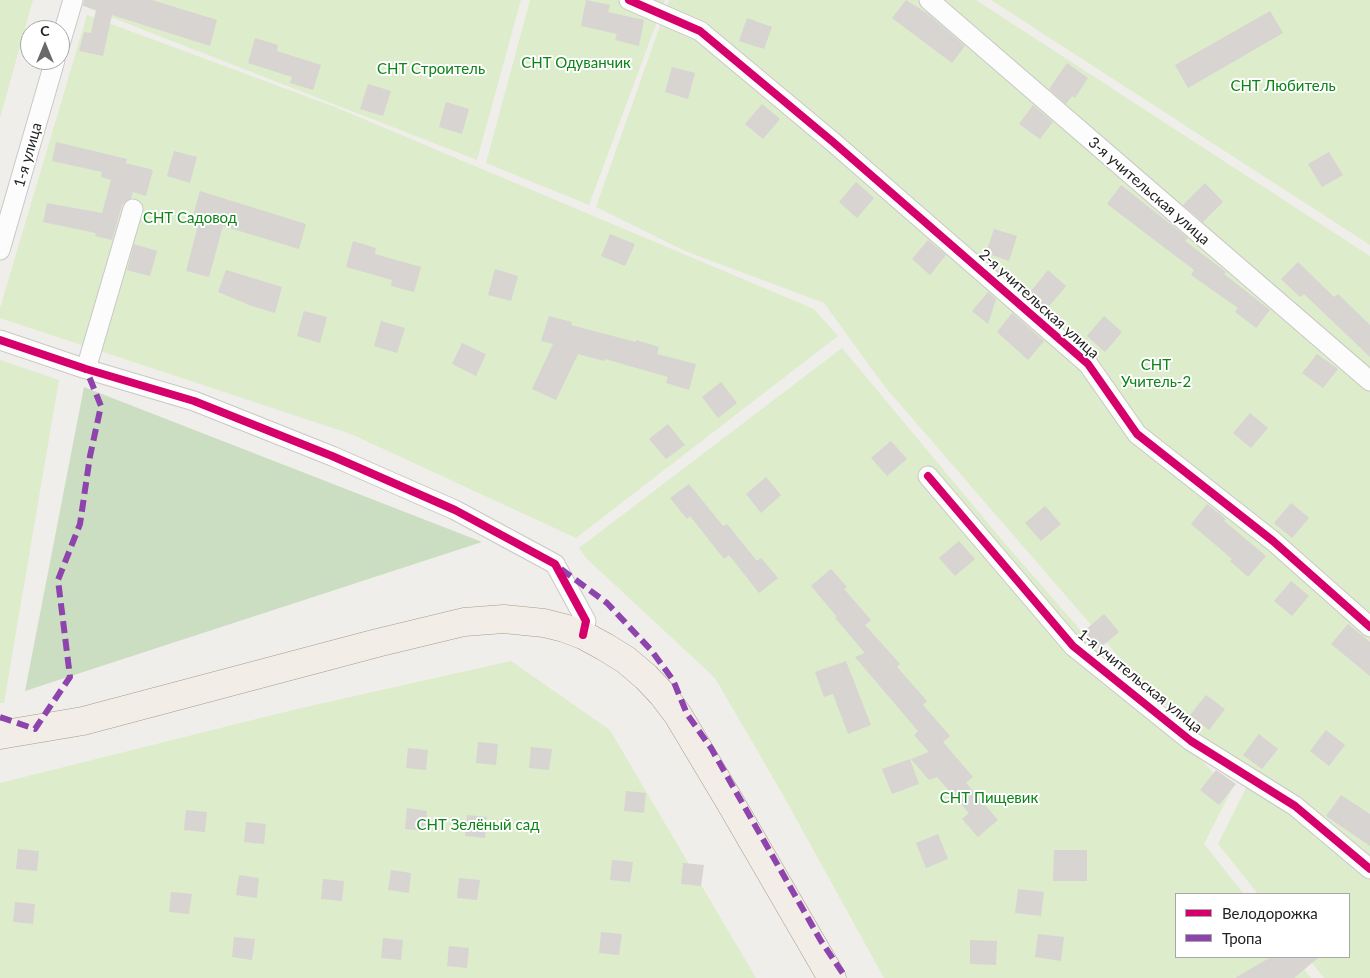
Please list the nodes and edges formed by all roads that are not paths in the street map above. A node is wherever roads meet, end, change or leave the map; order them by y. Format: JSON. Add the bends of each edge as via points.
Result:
{"nodes":[{"id":1,"x":73,"y":0,"type":"edge"},
{"id":2,"x":629,"y":0,"type":"edge"},
{"id":3,"x":929,"y":0,"type":"edge"},
{"id":4,"x":67,"y":20,"type":"edge"},
{"id":5,"x":53,"y":70,"type":"edge"},
{"id":6,"x":133,"y":210,"type":"dead end"},
{"id":7,"x":0,"y":250,"type":"edge"},
{"id":8,"x":0,"y":340,"type":"edge"},
{"id":9,"x":86,"y":369,"type":"junction"},
{"id":10,"x":1370,"y":381,"type":"edge"},
{"id":11,"x":928,"y":476,"type":"dead end"},
{"id":12,"x":1370,"y":627,"type":"edge"},
{"id":13,"x":583,"y":635,"type":"junction"},
{"id":14,"x":0,"y":735,"type":"edge"},
{"id":15,"x":1370,"y":869,"type":"edge"},
{"id":16,"x":832,"y":978,"type":"edge"}],
"edges":[{"from":1,"to":4,"type":"street"},
{"from":2,"to":12,"type":"street","name":"2-я учительская улица","via":[[700,31],[833,142],[1088,364],[1137,434],[1273,541]]},
{"from":3,"to":10,"type":"street","name":"3-я учительская улица"},
{"from":5,"to":7,"type":"street","name":"1-я улица"},
{"from":6,"to":9,"type":"street"},
{"from":8,"to":9,"type":"street"},
{"from":9,"to":13,"type":"street","via":[[194,401],[332,456],[454,510],[555,564],[586,621]]},
{"from":11,"to":15,"type":"street","name":"1-я учительская улица","via":[[1073,646],[1191,741],[1295,806]]},
{"from":13,"to":14,"type":"main road","via":[[524,620],[464,622],[83,721]]},
{"from":13,"to":16,"type":"main road","via":[[626,660],[668,702]]}]}
